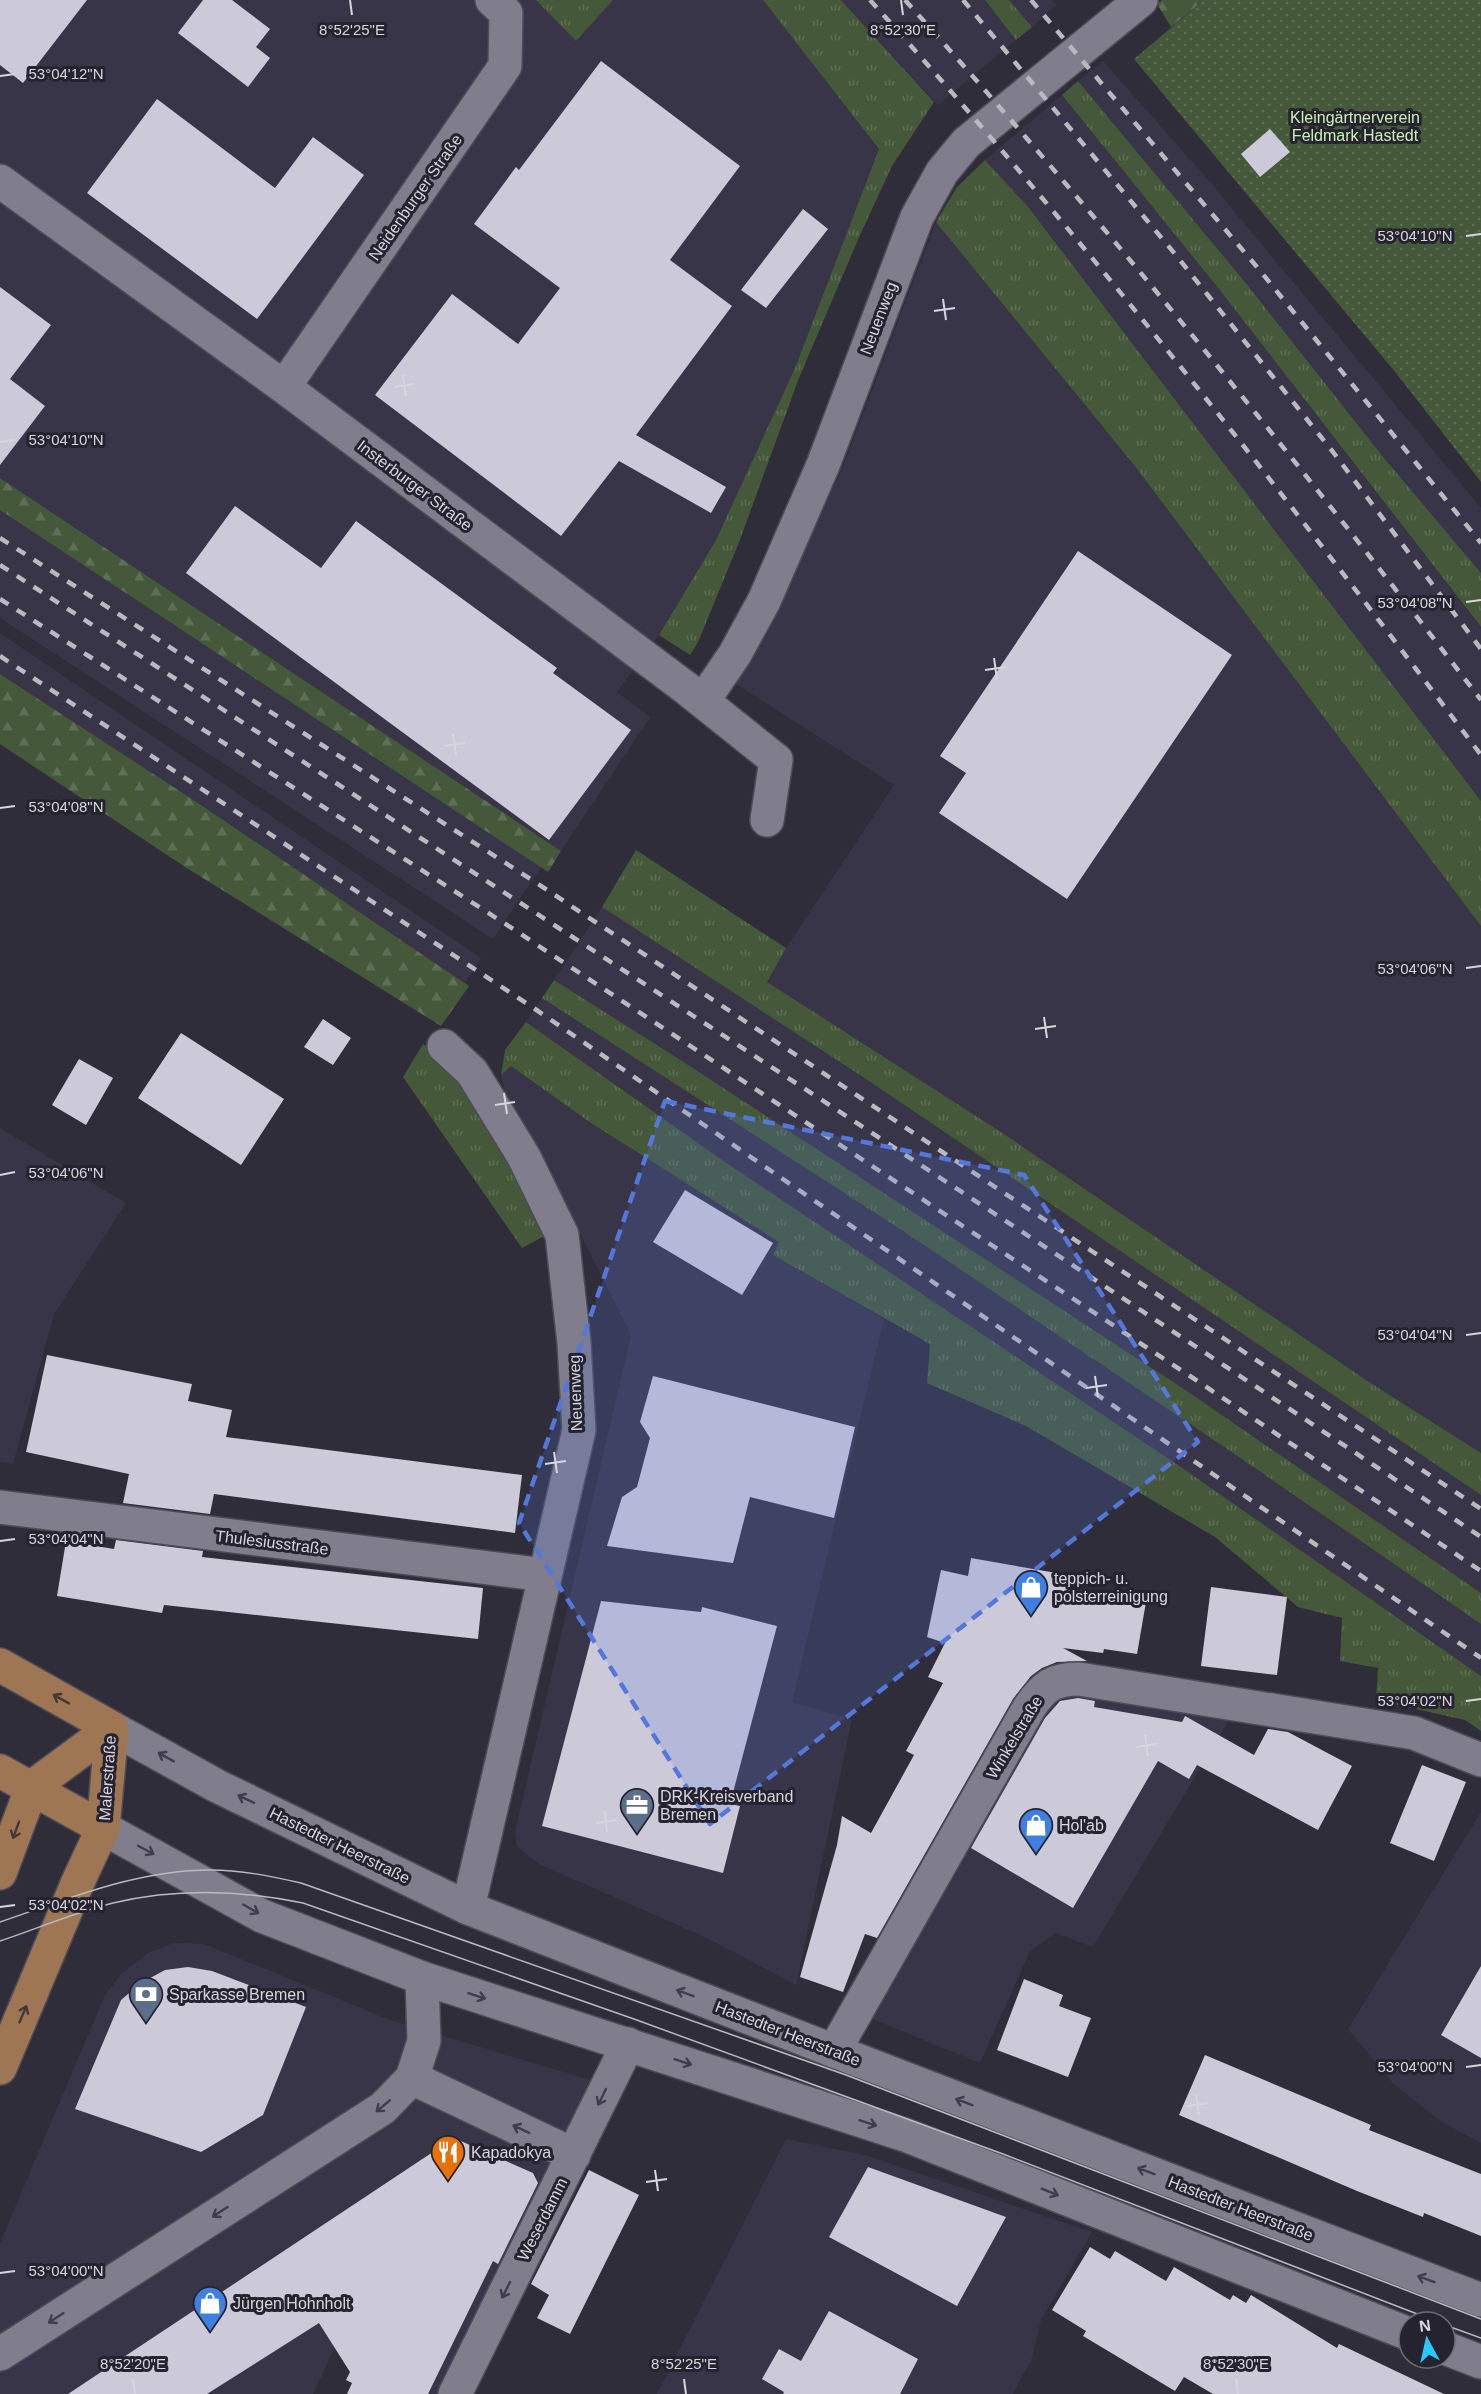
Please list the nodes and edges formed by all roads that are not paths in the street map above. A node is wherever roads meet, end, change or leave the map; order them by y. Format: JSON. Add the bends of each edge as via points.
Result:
{"nodes":[{"id":1,"x":492,"y":0,"type":"edge"},
{"id":2,"x":1141,"y":0,"type":"edge"},
{"id":3,"x":0,"y":181,"type":"edge"},
{"id":4,"x":284,"y":387,"type":"junction"},
{"id":5,"x":703,"y":701,"type":"junction"},
{"id":6,"x":767,"y":820,"type":"dead end"},
{"id":7,"x":444,"y":1046,"type":"dead end"},
{"id":8,"x":0,"y":1507,"type":"edge"},
{"id":9,"x":545,"y":1575,"type":"junction"},
{"id":10,"x":0,"y":1665,"type":"edge"},
{"id":11,"x":112,"y":1728,"type":"junction"},
{"id":12,"x":1481,"y":1760,"type":"edge"},
{"id":13,"x":0,"y":1771,"type":"edge"},
{"id":14,"x":32,"y":1786,"type":"junction"},
{"id":15,"x":103,"y":1828,"type":"junction"},
{"id":16,"x":0,"y":1873,"type":"edge"},
{"id":17,"x":468,"y":1908,"type":"junction"},
{"id":18,"x":422,"y":1978,"type":"junction"},
{"id":19,"x":628,"y":2044,"type":"junction"},
{"id":20,"x":834,"y":2051,"type":"junction"},
{"id":21,"x":0,"y":2067,"type":"edge"},
{"id":22,"x":412,"y":2078,"type":"junction"},
{"id":23,"x":574,"y":2155,"type":"junction"},
{"id":24,"x":1481,"y":2300,"type":"edge"},
{"id":25,"x":1397,"y":2329,"type":"edge"},
{"id":26,"x":1457,"y":2353,"type":"edge"},
{"id":27,"x":0,"y":2354,"type":"edge"},
{"id":28,"x":1481,"y":2362,"type":"edge"},
{"id":29,"x":455,"y":2394,"type":"edge"}],
"edges":[{"from":1,"to":4,"type":"street","name":"Neidenburger Straße","via":[[506,13],[505,66]]},
{"from":2,"to":5,"type":"street","name":"Neuenweg","via":[[966,143],[942,172],[917,217],[823,465],[764,601]]},
{"from":3,"to":4,"type":"street","name":"Insterburger Straße"},
{"from":4,"to":5,"type":"street","name":"Insterburger Straße"},
{"from":5,"to":6,"type":"street","name":"Insterburger Straße","via":[[776,760]]},
{"from":7,"to":9,"type":"street","name":"Neuenweg","via":[[472,1072],[524,1157],[562,1236],[579,1430]]},
{"from":8,"to":9,"type":"street","name":"Thulesiusstraße"},
{"from":9,"to":17,"type":"street","name":"Neuenweg"},
{"from":11,"to":10,"type":"main road","one_way":true},
{"from":11,"to":14,"type":"main road","name":"Malerstraße"},
{"from":11,"to":15,"type":"main road","name":"Malerstraße"},
{"from":17,"to":11,"type":"street","name":"Hastedter Heerstraße","one_way":true,"via":[[217,1786]]},
{"from":12,"to":20,"type":"street","name":"Winkelstraße","via":[[1414,1733],[1062,1679],[1047,1686],[1029,1708]]},
{"from":13,"to":14,"type":"main road"},
{"from":14,"to":15,"type":"main road"},
{"from":14,"to":16,"type":"main road","one_way":true},
{"from":15,"to":18,"type":"street","one_way":true,"via":[[262,1916]]},
{"from":21,"to":15,"type":"main road","name":"Malerstraße","one_way":true},
{"from":20,"to":17,"type":"street","name":"Hastedter Heerstraße","one_way":true},
{"from":18,"to":19,"type":"street","one_way":true},
{"from":18,"to":22,"type":"street","via":[[424,2041]]},
{"from":19,"to":23,"type":"street","name":"Weserdamm","one_way":true},
{"from":19,"to":25,"type":"street","one_way":true,"via":[[905,2135]]},
{"from":24,"to":20,"type":"street","name":"Hastedter Heerstraße","one_way":true},
{"from":23,"to":22,"type":"street","one_way":true},
{"from":22,"to":27,"type":"street","one_way":true,"via":[[383,2108]]},
{"from":23,"to":29,"type":"street","name":"Weserdamm","one_way":true},
{"from":26,"to":28,"type":"street"}]}
